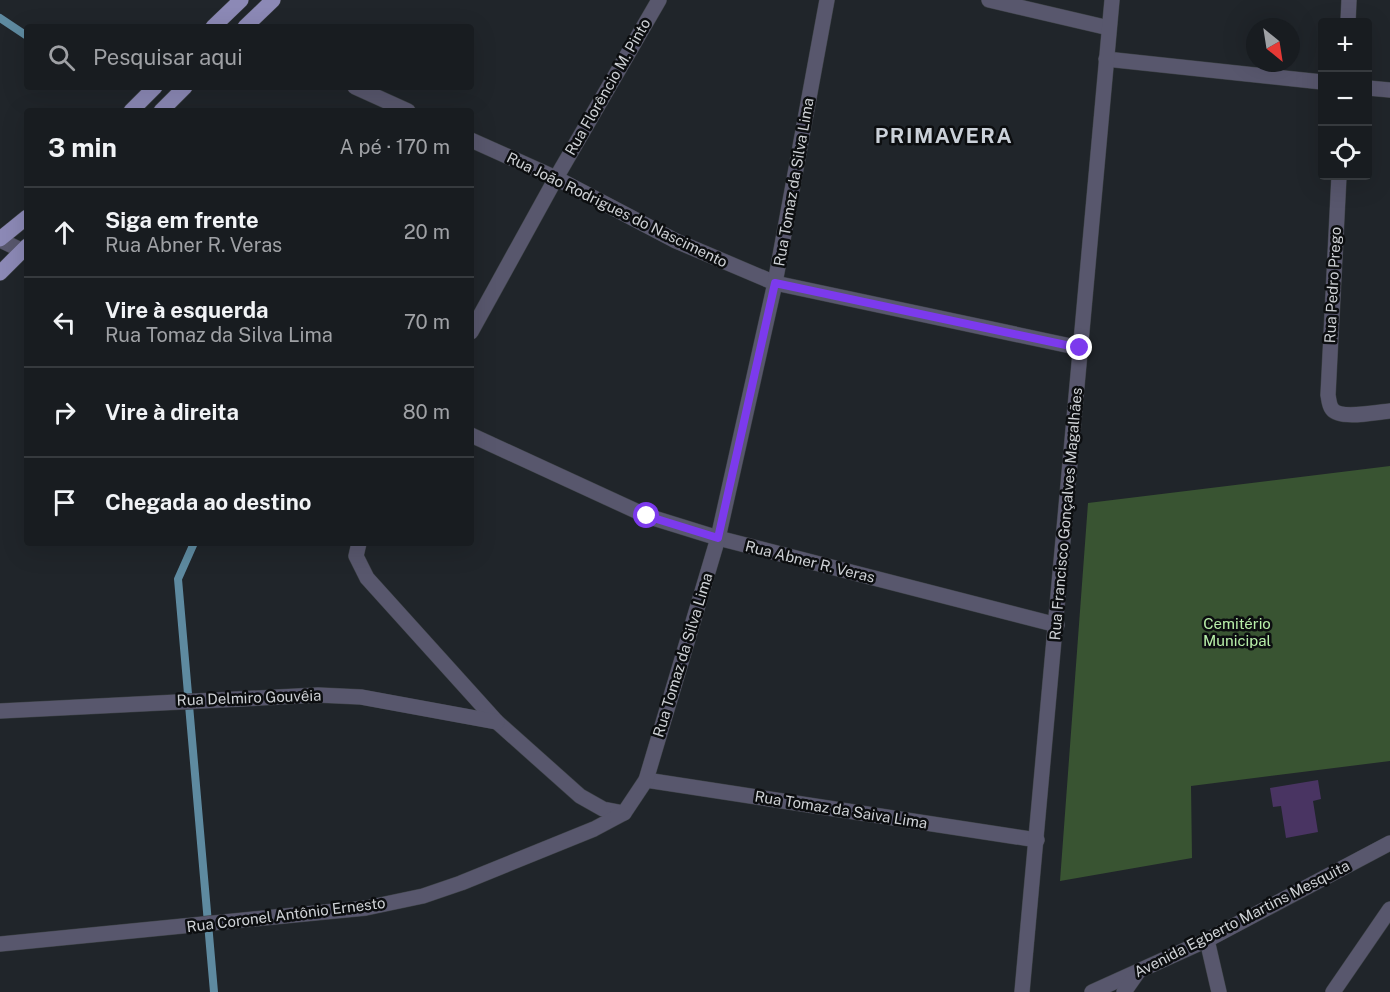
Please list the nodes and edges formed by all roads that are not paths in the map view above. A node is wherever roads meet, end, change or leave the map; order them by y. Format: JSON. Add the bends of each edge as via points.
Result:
{"nodes":[{"id":1,"x":241,"y":0,"type":"edge"},
{"id":2,"x":273,"y":0,"type":"edge"},
{"id":3,"x":658,"y":0,"type":"edge"},
{"id":4,"x":827,"y":0,"type":"edge"},
{"id":5,"x":989,"y":0,"type":"edge"},
{"id":6,"x":1112,"y":0,"type":"edge"},
{"id":7,"x":1349,"y":0,"type":"edge"},
{"id":8,"x":1348,"y":18,"type":"edge"},
{"id":9,"x":220,"y":24,"type":"edge"},
{"id":10,"x":248,"y":24,"type":"edge"},
{"id":11,"x":1109,"y":28,"type":"junction"},
{"id":12,"x":1106,"y":59,"type":"junction"},
{"id":13,"x":1318,"y":81,"type":"edge"},
{"id":14,"x":1372,"y":88,"type":"edge"},
{"id":15,"x":151,"y":90,"type":"edge"},
{"id":16,"x":182,"y":90,"type":"edge"},
{"id":17,"x":362,"y":90,"type":"edge"},
{"id":18,"x":1390,"y":90,"type":"edge"},
{"id":19,"x":134,"y":108,"type":"edge"},
{"id":20,"x":164,"y":108,"type":"edge"},
{"id":21,"x":401,"y":108,"type":"edge"},
{"id":22,"x":474,"y":141,"type":"edge"},
{"id":23,"x":556,"y":178,"type":"junction"},
{"id":24,"x":1339,"y":180,"type":"edge"},
{"id":25,"x":24,"y":219,"type":"edge"},
{"id":26,"x":0,"y":239,"type":"edge"},
{"id":27,"x":24,"y":248,"type":"edge"},
{"id":28,"x":24,"y":249,"type":"edge"},
{"id":29,"x":0,"y":273,"type":"edge"},
{"id":30,"x":775,"y":283,"type":"junction"},
{"id":31,"x":474,"y":327,"type":"edge"},
{"id":32,"x":1080,"y":348,"type":"junction"},
{"id":33,"x":1390,"y":411,"type":"edge"},
{"id":34,"x":474,"y":436,"type":"edge"},
{"id":35,"x":718,"y":538,"type":"junction"},
{"id":36,"x":358,"y":546,"type":"edge"},
{"id":37,"x":1057,"y":625,"type":"junction"},
{"id":38,"x":0,"y":711,"type":"edge"},
{"id":39,"x":497,"y":722,"type":"junction"},
{"id":40,"x":646,"y":780,"type":"junction"},
{"id":41,"x":624,"y":813,"type":"junction"},
{"id":42,"x":1037,"y":840,"type":"junction"},
{"id":43,"x":1390,"y":843,"type":"edge"},
{"id":44,"x":1390,"y":909,"type":"edge"},
{"id":45,"x":1207,"y":940,"type":"junction"},
{"id":46,"x":0,"y":944,"type":"edge"},
{"id":47,"x":1138,"y":972,"type":"junction"},
{"id":48,"x":1022,"y":992,"type":"edge"},
{"id":49,"x":1092,"y":992,"type":"edge"},
{"id":50,"x":1124,"y":992,"type":"edge"},
{"id":51,"x":1219,"y":992,"type":"edge"},
{"id":52,"x":1333,"y":992,"type":"edge"}],
"edges":[{"from":1,"to":9,"type":"main road"},
{"from":2,"to":10,"type":"main road"},
{"from":3,"to":23,"type":"street","name":"Rua Florêncio M. Pinto"},
{"from":4,"to":30,"type":"street","name":"Rua Tomaz da Silva Lima"},
{"from":5,"to":11,"type":"street"},
{"from":6,"to":11,"type":"street","name":"Rua Francisco Gonçalves Magalhães"},
{"from":7,"to":8,"type":"street"},
{"from":11,"to":12,"type":"street","name":"Rua Francisco Gonçalves Magalhães"},
{"from":12,"to":13,"type":"street"},
{"from":12,"to":32,"type":"street","name":"Rua Francisco Gonçalves Magalhães"},
{"from":14,"to":18,"type":"street"},
{"from":15,"to":19,"type":"main road"},
{"from":16,"to":20,"type":"main road"},
{"from":17,"to":21,"type":"street"},
{"from":22,"to":23,"type":"street","name":"Rua João Rodrigues do Nascimento"},
{"from":23,"to":30,"type":"street","name":"Rua João Rodrigues do Nascimento","via":[[676,241]]},
{"from":23,"to":31,"type":"street","name":"Rua Florêncio M. Pinto"},
{"from":24,"to":33,"type":"street","name":"Rua Pedro Prego","via":[[1330,406],[1342,415]]},
{"from":25,"to":26,"type":"main road"},
{"from":26,"to":27,"type":"street"},
{"from":28,"to":29,"type":"main road"},
{"from":30,"to":32,"type":"street","name":"Rua João Rodrigues do Nascimento"},
{"from":30,"to":35,"type":"street","name":"Rua Tomaz da Silva Lima"},
{"from":32,"to":37,"type":"street","name":"Rua Francisco Gonçalves Magalhães"},
{"from":34,"to":35,"type":"street","name":"Rua Abner R. Veras","via":[[647,516]]},
{"from":35,"to":37,"type":"street","name":"Rua Abner R. Veras"},
{"from":35,"to":40,"type":"street","name":"Rua Tomaz da Silva Lima"},
{"from":36,"to":39,"type":"street","via":[[356,556],[368,578]]},
{"from":37,"to":42,"type":"street","name":"Rua Francisco Gonçalves Magalhães"},
{"from":38,"to":39,"type":"street","name":"Rua Delmiro Gouvêia","via":[[318,694],[360,697]]},
{"from":39,"to":41,"type":"street","via":[[580,796],[603,809]]},
{"from":40,"to":41,"type":"street","name":"Rua Coronel Antônio Ernesto"},
{"from":40,"to":42,"type":"street","name":"Rua Tomaz da Saiva Lima"},
{"from":41,"to":46,"type":"street","name":"Rua Coronel Antônio Ernesto","via":[[566,842],[460,883],[423,896],[366,908]]},
{"from":42,"to":48,"type":"street","name":"Rua Francisco Gonçalves Magalhães"},
{"from":43,"to":45,"type":"street","name":"Avenida Egberto Martins Mesquita"},
{"from":44,"to":52,"type":"street"},
{"from":45,"to":47,"type":"street","name":"Avenida Egberto Martins Mesquita"},
{"from":45,"to":51,"type":"street"},
{"from":47,"to":49,"type":"street","name":"Avenida Egberto Martins Mesquita"},
{"from":47,"to":50,"type":"street"}]}
